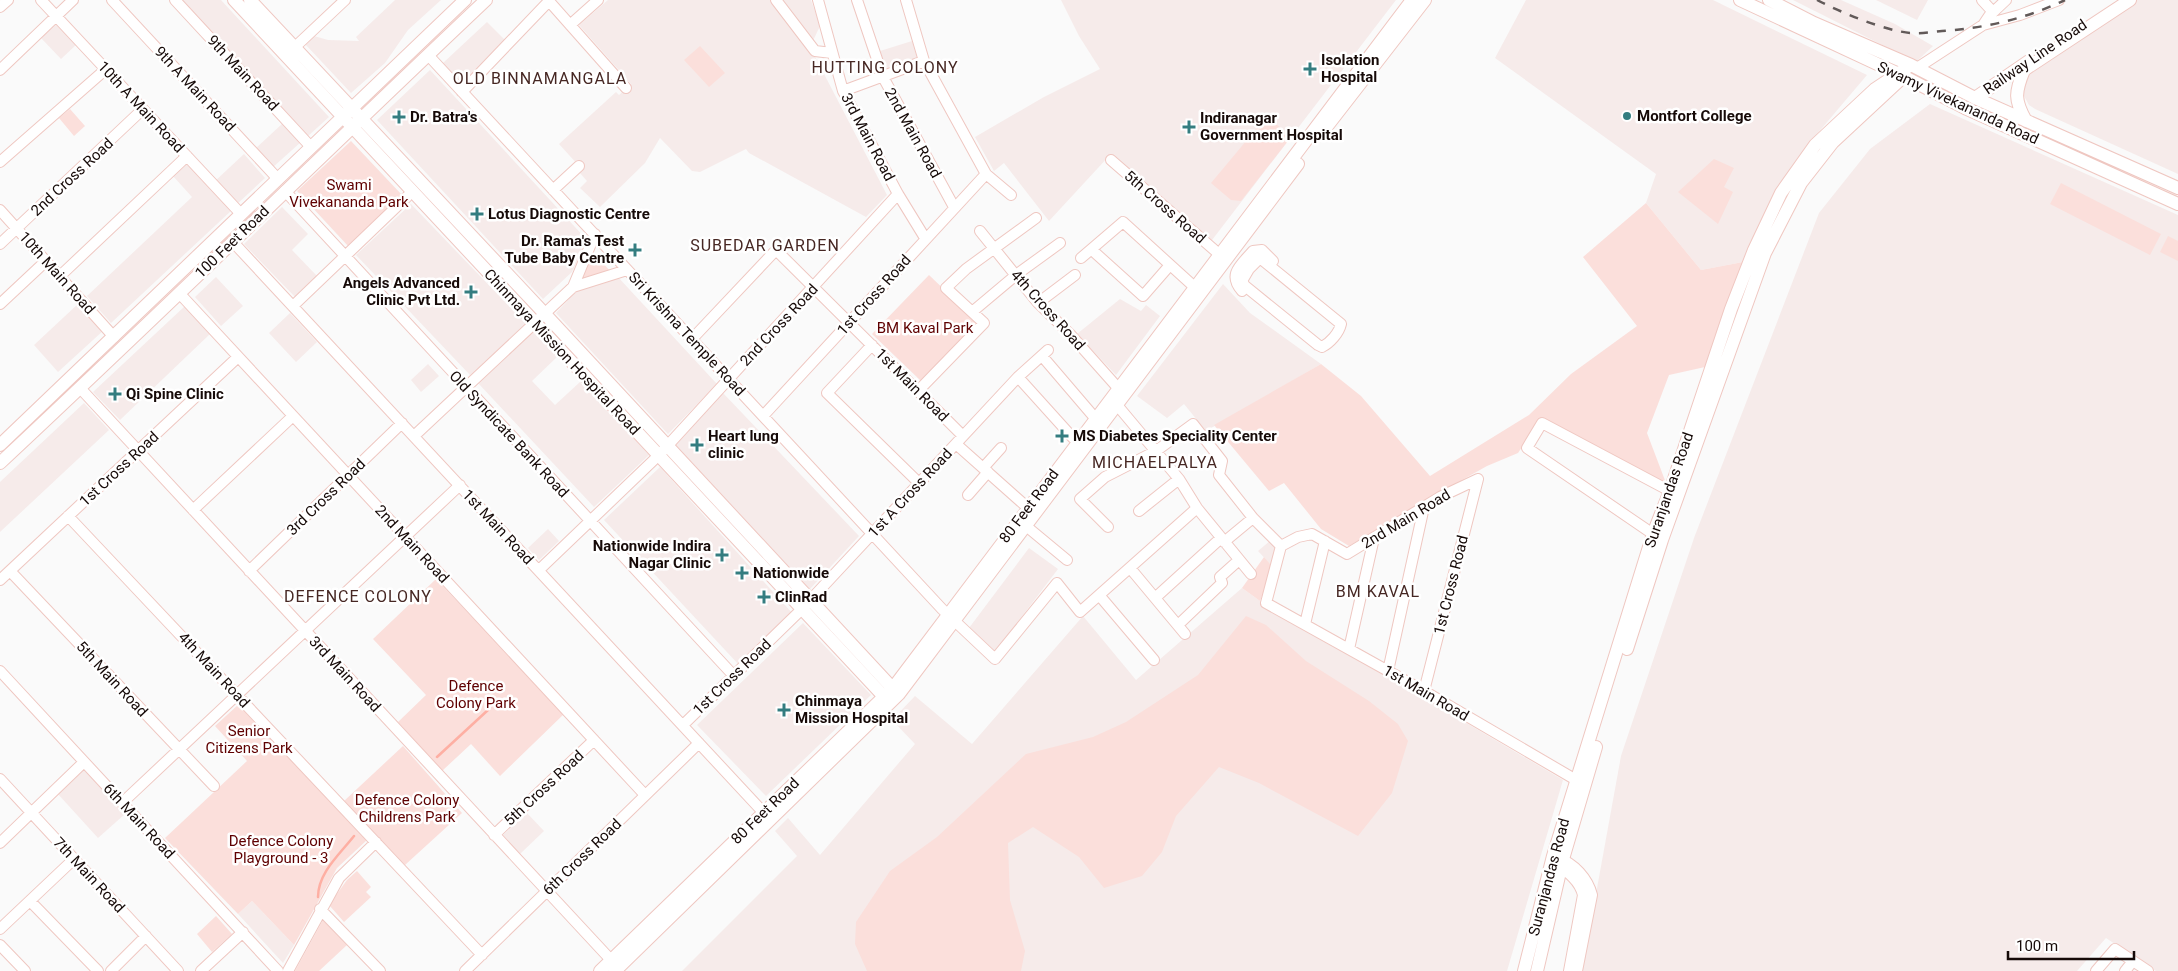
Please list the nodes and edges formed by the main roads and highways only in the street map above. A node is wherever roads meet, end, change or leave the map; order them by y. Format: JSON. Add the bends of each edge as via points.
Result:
{"nodes":[{"id":1,"x":234,"y":0,"type":"edge"},
{"id":2,"x":250,"y":0,"type":"edge"},
{"id":3,"x":465,"y":0,"type":"edge"},
{"id":4,"x":486,"y":0,"type":"edge"},
{"id":5,"x":1412,"y":0,"type":"edge"},
{"id":6,"x":1425,"y":0,"type":"edge"},
{"id":7,"x":1740,"y":0,"type":"edge"},
{"id":8,"x":1768,"y":0,"type":"edge"},
{"id":9,"x":2120,"y":0,"type":"edge"},
{"id":10,"x":2130,"y":0,"type":"edge"},
{"id":11,"x":1914,"y":66,"type":"junction"},
{"id":12,"x":1900,"y":75,"type":"junction"},
{"id":13,"x":1975,"y":98,"type":"junction"},
{"id":14,"x":347,"y":112,"type":"junction"},
{"id":15,"x":2026,"y":121,"type":"junction"},
{"id":16,"x":356,"y":122,"type":"junction"},
{"id":17,"x":2178,"y":188,"type":"edge"},
{"id":18,"x":2178,"y":204,"type":"edge"},
{"id":19,"x":1227,"y":254,"type":"junction"},
{"id":20,"x":1198,"y":290,"type":"junction"},
{"id":21,"x":0,"y":445,"type":"edge"},
{"id":22,"x":0,"y":463,"type":"edge"},
{"id":23,"x":806,"y":604,"type":"junction"},
{"id":24,"x":950,"y":618,"type":"junction"},
{"id":25,"x":892,"y":695,"type":"junction"},
{"id":26,"x":820,"y":765,"type":"junction"},
{"id":27,"x":1580,"y":783,"type":"junction"},
{"id":28,"x":1557,"y":861,"type":"junction"},
{"id":29,"x":613,"y":966,"type":"edge"},
{"id":30,"x":600,"y":971,"type":"edge"},
{"id":31,"x":1524,"y":971,"type":"edge"},
{"id":32,"x":1537,"y":971,"type":"edge"}],
"edges":[{"from":1,"to":14,"type":"main road","name":"Chinmaya Mission Hospital Road"},
{"from":2,"to":14,"type":"main road","name":"Chinmaya Mission Hospital Road","via":[[295,47]]},
{"from":3,"to":14,"type":"main road","name":"100 Feet Road"},
{"from":4,"to":16,"type":"main road","name":"100 Feet Road"},
{"from":5,"to":19,"type":"main road","name":"80 Feet Road"},
{"from":6,"to":19,"type":"main road","name":"80 Feet Road"},
{"from":7,"to":12,"type":"main road","name":"Swamy Vivekananda Road"},
{"from":8,"to":11,"type":"main road","name":"Swamy Vivekananda Road"},
{"from":9,"to":13,"type":"main road","name":"Railway Line Road"},
{"from":10,"to":15,"type":"main road","via":[[2024,70],[2016,88],[2017,100]]},
{"from":11,"to":12,"type":"main road","name":"Suranjandas Road"},
{"from":11,"to":13,"type":"main road","name":"Swamy Vivekananda Road"},
{"from":12,"to":18,"type":"main road","name":"Swamy Vivekananda Road","via":[[1965,108]]},
{"from":12,"to":27,"type":"main road","name":"Suranjandas Road","via":[[1834,142],[1801,183],[1765,253],[1662,540]]},
{"from":12,"to":27,"type":"main road","name":"Suranjandas Road","via":[[1875,89],[1815,145],[1781,193],[1754,250],[1653,534]]},
{"from":13,"to":15,"type":"main road","name":"Swamy Vivekananda Road"},
{"from":14,"to":16,"type":"main road","name":"Chinmaya Mission Hospital Road"},
{"from":14,"to":21,"type":"main road","name":"100 Feet Road"},
{"from":15,"to":17,"type":"main road","name":"Swamy Vivekananda Road"},
{"from":16,"to":22,"type":"main road","name":"100 Feet Road"},
{"from":16,"to":23,"type":"main road","name":"Chinmaya Mission Hospital Road","via":[[413,191],[659,455]]},
{"from":16,"to":23,"type":"main road","name":"Chinmaya Mission Hospital Road","via":[[546,314],[668,445]]},
{"from":19,"to":20,"type":"main road","name":"80 Feet Road"},
{"from":20,"to":24,"type":"main road","name":"80 Feet Road","via":[[1095,418]]},
{"from":20,"to":24,"type":"main road","name":"80 Feet Road","via":[[1026,526]]},
{"from":23,"to":25,"type":"main road","name":"Chinmaya Mission Hospital Road"},
{"from":24,"to":25,"type":"main road","name":"80 Feet Road"},
{"from":25,"to":26,"type":"main road","name":"80 Feet Road"},
{"from":26,"to":29,"type":"main road","name":"80 Feet Road"},
{"from":26,"to":29,"type":"main road","name":"80 Feet Road","via":[[763,812]]},
{"from":27,"to":28,"type":"main road","name":"Suranjandas Road"},
{"from":28,"to":31,"type":"main road","name":"Suranjandas Road"},
{"from":28,"to":32,"type":"main road","name":"Suranjandas Road"},
{"from":29,"to":30,"type":"main road","name":"80 Feet Road"}]}
